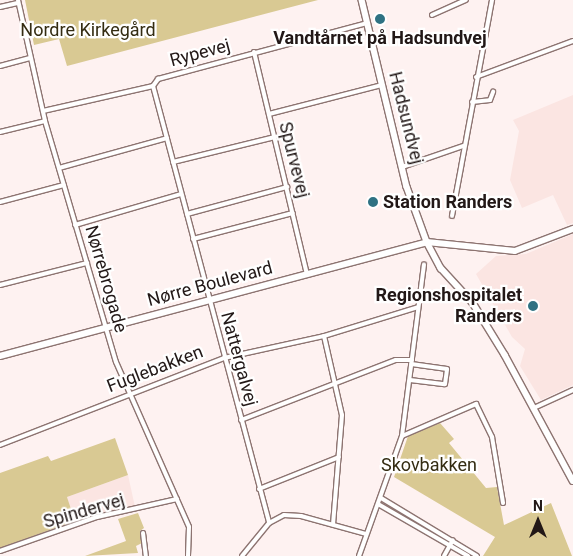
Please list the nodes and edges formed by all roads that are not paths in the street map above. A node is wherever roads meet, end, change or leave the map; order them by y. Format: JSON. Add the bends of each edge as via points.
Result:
{"nodes":[{"id":1,"x":362,"y":0,"type":"edge"},
{"id":2,"x":466,"y":0,"type":"edge"},
{"id":3,"x":492,"y":0,"type":"edge"},
{"id":4,"x":18,"y":2,"type":"edge"},
{"id":5,"x":0,"y":7,"type":"edge"},
{"id":6,"x":432,"y":15,"type":"dead end"},
{"id":7,"x":367,"y":23,"type":"junction"},
{"id":8,"x":573,"y":41,"type":"edge"},
{"id":9,"x":254,"y":52,"type":"junction"},
{"id":10,"x":30,"y":58,"type":"junction"},
{"id":11,"x":0,"y":66,"type":"edge"},
{"id":12,"x":476,"y":77,"type":"junction"},
{"id":13,"x":382,"y":85,"type":"junction"},
{"id":14,"x":154,"y":86,"type":"junction"},
{"id":15,"x":493,"y":92,"type":"dead end"},
{"id":16,"x":472,"y":102,"type":"junction"},
{"id":17,"x":43,"y":111,"type":"junction"},
{"id":18,"x":269,"y":114,"type":"junction"},
{"id":19,"x":45,"y":121,"type":"junction"},
{"id":20,"x":0,"y":132,"type":"edge"},
{"id":21,"x":274,"y":136,"type":"junction"},
{"id":22,"x":167,"y":138,"type":"junction"},
{"id":23,"x":463,"y":146,"type":"junction"},
{"id":24,"x":173,"y":162,"type":"junction"},
{"id":25,"x":59,"y":168,"type":"junction"},
{"id":26,"x":402,"y":168,"type":"junction"},
{"id":27,"x":64,"y":185,"type":"junction"},
{"id":28,"x":287,"y":187,"type":"junction"},
{"id":29,"x":181,"y":194,"type":"junction"},
{"id":30,"x":0,"y":202,"type":"edge"},
{"id":31,"x":293,"y":213,"type":"junction"},
{"id":32,"x":187,"y":214,"type":"junction"},
{"id":33,"x":452,"y":216,"type":"dead end"},
{"id":34,"x":75,"y":224,"type":"junction"},
{"id":35,"x":573,"y":229,"type":"edge"},
{"id":36,"x":193,"y":239,"type":"junction"},
{"id":37,"x":427,"y":242,"type":"junction"},
{"id":38,"x":87,"y":263,"type":"junction"},
{"id":39,"x":424,"y":264,"type":"dead end"},
{"id":40,"x":307,"y":274,"type":"junction"},
{"id":41,"x":0,"y":285,"type":"edge"},
{"id":42,"x":210,"y":300,"type":"junction"},
{"id":43,"x":418,"y":307,"type":"junction"},
{"id":44,"x":106,"y":327,"type":"junction"},
{"id":45,"x":324,"y":336,"type":"junction"},
{"id":46,"x":0,"y":356,"type":"edge"},
{"id":47,"x":224,"y":358,"type":"junction"},
{"id":48,"x":412,"y":362,"type":"junction"},
{"id":49,"x":410,"y":380,"type":"junction"},
{"id":50,"x":336,"y":383,"type":"junction"},
{"id":51,"x":573,"y":390,"type":"edge"},
{"id":52,"x":129,"y":394,"type":"junction"},
{"id":53,"x":536,"y":407,"type":"junction"},
{"id":54,"x":241,"y":420,"type":"junction"},
{"id":55,"x":402,"y":436,"type":"junction"},
{"id":56,"x":0,"y":445,"type":"edge"},
{"id":57,"x":339,"y":457,"type":"junction"},
{"id":58,"x":571,"y":467,"type":"edge"},
{"id":59,"x":573,"y":481,"type":"edge"},
{"id":60,"x":259,"y":489,"type":"junction"},
{"id":61,"x":381,"y":498,"type":"junction"},
{"id":62,"x":177,"y":499,"type":"junction"},
{"id":63,"x":503,"y":503,"type":"dead end"},
{"id":64,"x":378,"y":504,"type":"junction"},
{"id":65,"x":269,"y":523,"type":"junction"},
{"id":66,"x":334,"y":524,"type":"junction"},
{"id":67,"x":143,"y":533,"type":"dead end"},
{"id":68,"x":366,"y":534,"type":"junction"},
{"id":69,"x":453,"y":540,"type":"junction"},
{"id":70,"x":450,"y":546,"type":"junction"},
{"id":71,"x":0,"y":552,"type":"edge"},
{"id":72,"x":146,"y":556,"type":"edge"},
{"id":73,"x":188,"y":556,"type":"edge"},
{"id":74,"x":242,"y":556,"type":"edge"},
{"id":75,"x":359,"y":556,"type":"edge"},
{"id":76,"x":444,"y":556,"type":"edge"},
{"id":77,"x":468,"y":556,"type":"edge"},
{"id":78,"x":477,"y":556,"type":"edge"}],
"edges":[{"from":1,"to":7,"type":"street","name":"Hadsundvej"},
{"from":2,"to":6,"type":"street"},
{"from":3,"to":12,"type":"street"},
{"from":4,"to":5,"type":"street"},
{"from":4,"to":10,"type":"street","name":"Nørrebrogade"},
{"from":7,"to":9,"type":"street","name":"Rypevej"},
{"from":7,"to":13,"type":"street","name":"Hadsundvej"},
{"from":8,"to":12,"type":"street"},
{"from":9,"to":14,"type":"street","name":"Rypevej","via":[[158,79]]},
{"from":9,"to":18,"type":"street","name":"Spurvevej"},
{"from":10,"to":11,"type":"street"},
{"from":10,"to":17,"type":"street","name":"Nørrebrogade"},
{"from":12,"to":16,"type":"street"},
{"from":13,"to":18,"type":"street"},
{"from":13,"to":26,"type":"street","name":"Hadsundvej"},
{"from":14,"to":17,"type":"street","name":"Rypevej"},
{"from":14,"to":22,"type":"street","name":"Nattergalvej"},
{"from":15,"to":16,"type":"street","via":[[490,100]]},
{"from":16,"to":23,"type":"street"},
{"from":17,"to":19,"type":"street","name":"Nørrebrogade"},
{"from":18,"to":21,"type":"street","name":"Spurvevej"},
{"from":19,"to":20,"type":"street"},
{"from":19,"to":25,"type":"street","name":"Nørrebrogade"},
{"from":21,"to":24,"type":"street"},
{"from":21,"to":28,"type":"street","name":"Spurvevej"},
{"from":22,"to":24,"type":"street","name":"Nattergalvej"},
{"from":22,"to":25,"type":"street"},
{"from":23,"to":26,"type":"street"},
{"from":23,"to":33,"type":"street"},
{"from":24,"to":29,"type":"street","name":"Nattergalvej"},
{"from":25,"to":27,"type":"street","name":"Nørrebrogade"},
{"from":26,"to":37,"type":"street","name":"Hadsundvej"},
{"from":27,"to":30,"type":"street"},
{"from":27,"to":34,"type":"street","name":"Nørrebrogade"},
{"from":28,"to":31,"type":"street","name":"Spurvevej"},
{"from":28,"to":32,"type":"street"},
{"from":29,"to":32,"type":"street","name":"Nattergalvej"},
{"from":29,"to":34,"type":"street"},
{"from":31,"to":36,"type":"street"},
{"from":31,"to":40,"type":"street","name":"Spurvevej"},
{"from":32,"to":36,"type":"street","name":"Nattergalvej"},
{"from":34,"to":38,"type":"street","name":"Nørrebrogade"},
{"from":35,"to":37,"type":"street","via":[[515,251]]},
{"from":36,"to":42,"type":"street","name":"Nattergalvej"},
{"from":37,"to":40,"type":"street","name":"Nørre Boulevard"},
{"from":37,"to":53,"type":"street","name":"Hadsundvej","via":[[441,268],[473,303]]},
{"from":38,"to":41,"type":"street"},
{"from":38,"to":44,"type":"street","name":"Nørrebrogade"},
{"from":39,"to":43,"type":"street"},
{"from":40,"to":42,"type":"street","name":"Nørre Boulevard"},
{"from":42,"to":44,"type":"street","name":"Nørre Boulevard"},
{"from":42,"to":47,"type":"street","name":"Nattergalvej"},
{"from":43,"to":45,"type":"street","name":"Fuglebakken"},
{"from":43,"to":48,"type":"street"},
{"from":44,"to":46,"type":"street","name":"Nørre Boulevard"},
{"from":44,"to":52,"type":"street","name":"Nørrebrogade"},
{"from":45,"to":47,"type":"street","name":"Fuglebakken"},
{"from":45,"to":50,"type":"street"},
{"from":47,"to":52,"type":"street","name":"Fuglebakken"},
{"from":47,"to":54,"type":"street","name":"Nattergalvej"},
{"from":48,"to":49,"type":"street"},
{"from":48,"to":49,"type":"street","via":[[446,369],[445,384]]},
{"from":48,"to":50,"type":"street","via":[[396,360]]},
{"from":49,"to":55,"type":"street"},
{"from":50,"to":54,"type":"street"},
{"from":50,"to":57,"type":"street","via":[[342,415]]},
{"from":51,"to":53,"type":"street"},
{"from":52,"to":56,"type":"street","name":"Fuglebakken"},
{"from":52,"to":62,"type":"street","name":"Nørrebrogade"},
{"from":53,"to":58,"type":"street","name":"Hadsundvej"},
{"from":54,"to":60,"type":"street","name":"Nattergalvej"},
{"from":55,"to":61,"type":"street"},
{"from":55,"to":63,"type":"street","via":[[476,404],[492,437]]},
{"from":57,"to":60,"type":"street"},
{"from":57,"to":66,"type":"street"},
{"from":58,"to":59,"type":"street","name":"Hadsundvej"},
{"from":60,"to":65,"type":"street","name":"Nattergalvej"},
{"from":61,"to":64,"type":"street"},
{"from":61,"to":69,"type":"street"},
{"from":62,"to":71,"type":"street","name":"Spindervej","via":[[97,517]]},
{"from":62,"to":73,"type":"street","name":"Nørrebrogade","via":[[189,526]]},
{"from":64,"to":68,"type":"street"},
{"from":64,"to":70,"type":"street"},
{"from":65,"to":66,"type":"street","via":[[294,514]]},
{"from":65,"to":74,"type":"street"},
{"from":66,"to":68,"type":"street"},
{"from":67,"to":72,"type":"street"},
{"from":68,"to":75,"type":"street"},
{"from":69,"to":70,"type":"street"},
{"from":69,"to":78,"type":"street"},
{"from":70,"to":76,"type":"street"},
{"from":70,"to":77,"type":"street"}]}
